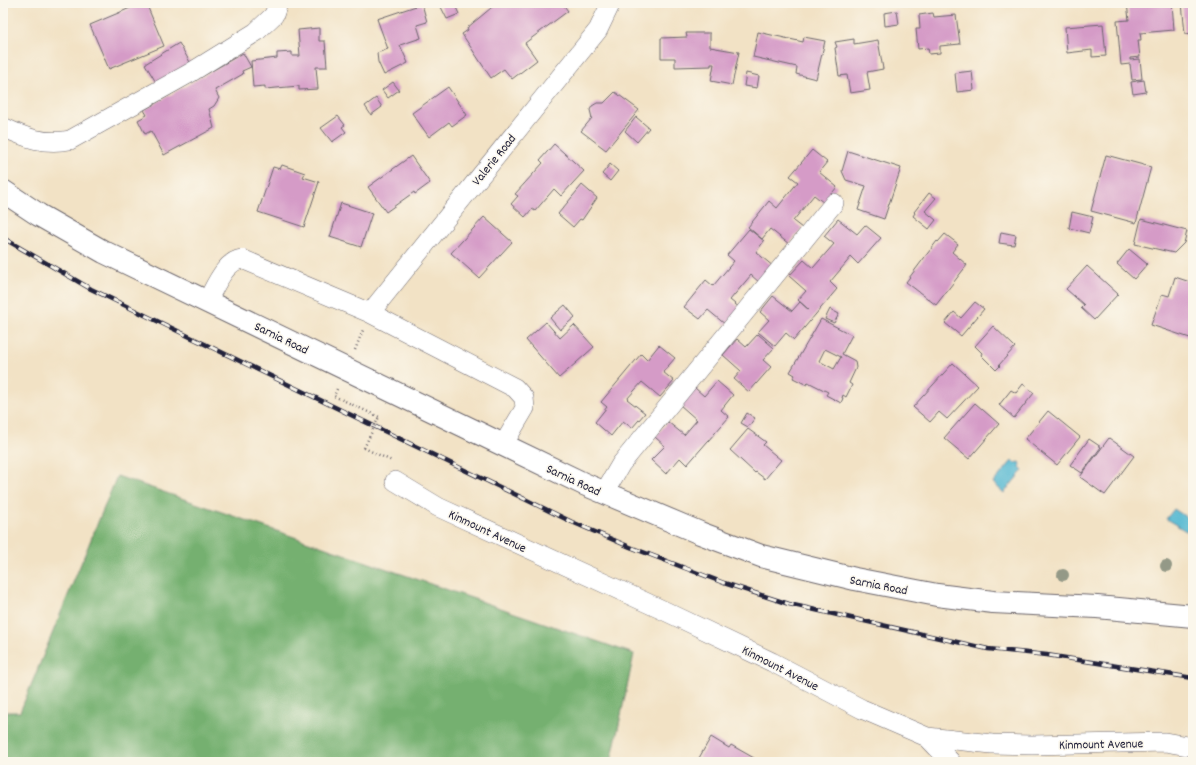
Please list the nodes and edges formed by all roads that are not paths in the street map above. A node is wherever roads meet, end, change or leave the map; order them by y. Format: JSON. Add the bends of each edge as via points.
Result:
{"nodes":[{"id":1,"x":278,"y":3,"type":"edge"},
{"id":2,"x":615,"y":4,"type":"edge"},
{"id":3,"x":3,"y":127,"type":"edge"},
{"id":4,"x":5,"y":198,"type":"edge"},
{"id":5,"x":834,"y":203,"type":"dead end"},
{"id":6,"x":206,"y":301,"type":"junction"},
{"id":7,"x":370,"y":313,"type":"junction"},
{"id":8,"x":504,"y":445,"type":"junction"},
{"id":9,"x":395,"y":481,"type":"dead end"},
{"id":10,"x":604,"y":493,"type":"junction"},
{"id":11,"x":1193,"y":616,"type":"edge"},
{"id":12,"x":927,"y":737,"type":"junction"},
{"id":13,"x":1193,"y":747,"type":"edge"},
{"id":14,"x":951,"y":762,"type":"edge"}],
"edges":[{"from":1,"to":3,"type":"street","via":[[274,15],[256,32],[190,73],[70,140],[54,143]]},
{"from":2,"to":7,"type":"street","name":"Valerie Road","via":[[598,30]]},
{"from":4,"to":6,"type":"main road","name":"Sarnia Road","via":[[104,252]]},
{"from":5,"to":10,"type":"street","via":[[621,464]]},
{"from":6,"to":7,"type":"street","via":[[228,266],[242,259]]},
{"from":6,"to":8,"type":"main road","name":"Sarnia Road"},
{"from":7,"to":8,"type":"street","via":[[515,388],[524,398],[524,408]]},
{"from":8,"to":10,"type":"main road","name":"Sarnia Road"},
{"from":9,"to":12,"type":"street","name":"Kinmount Avenue","via":[[438,507],[667,612],[862,709]]},
{"from":10,"to":11,"type":"main road","name":"Sarnia Road","via":[[700,534],[761,556],[855,579],[937,595],[993,602],[1097,607]]},
{"from":12,"to":13,"type":"street","name":"Kinmount Avenue","via":[[992,744],[1165,742]]},
{"from":12,"to":14,"type":"street"}]}
